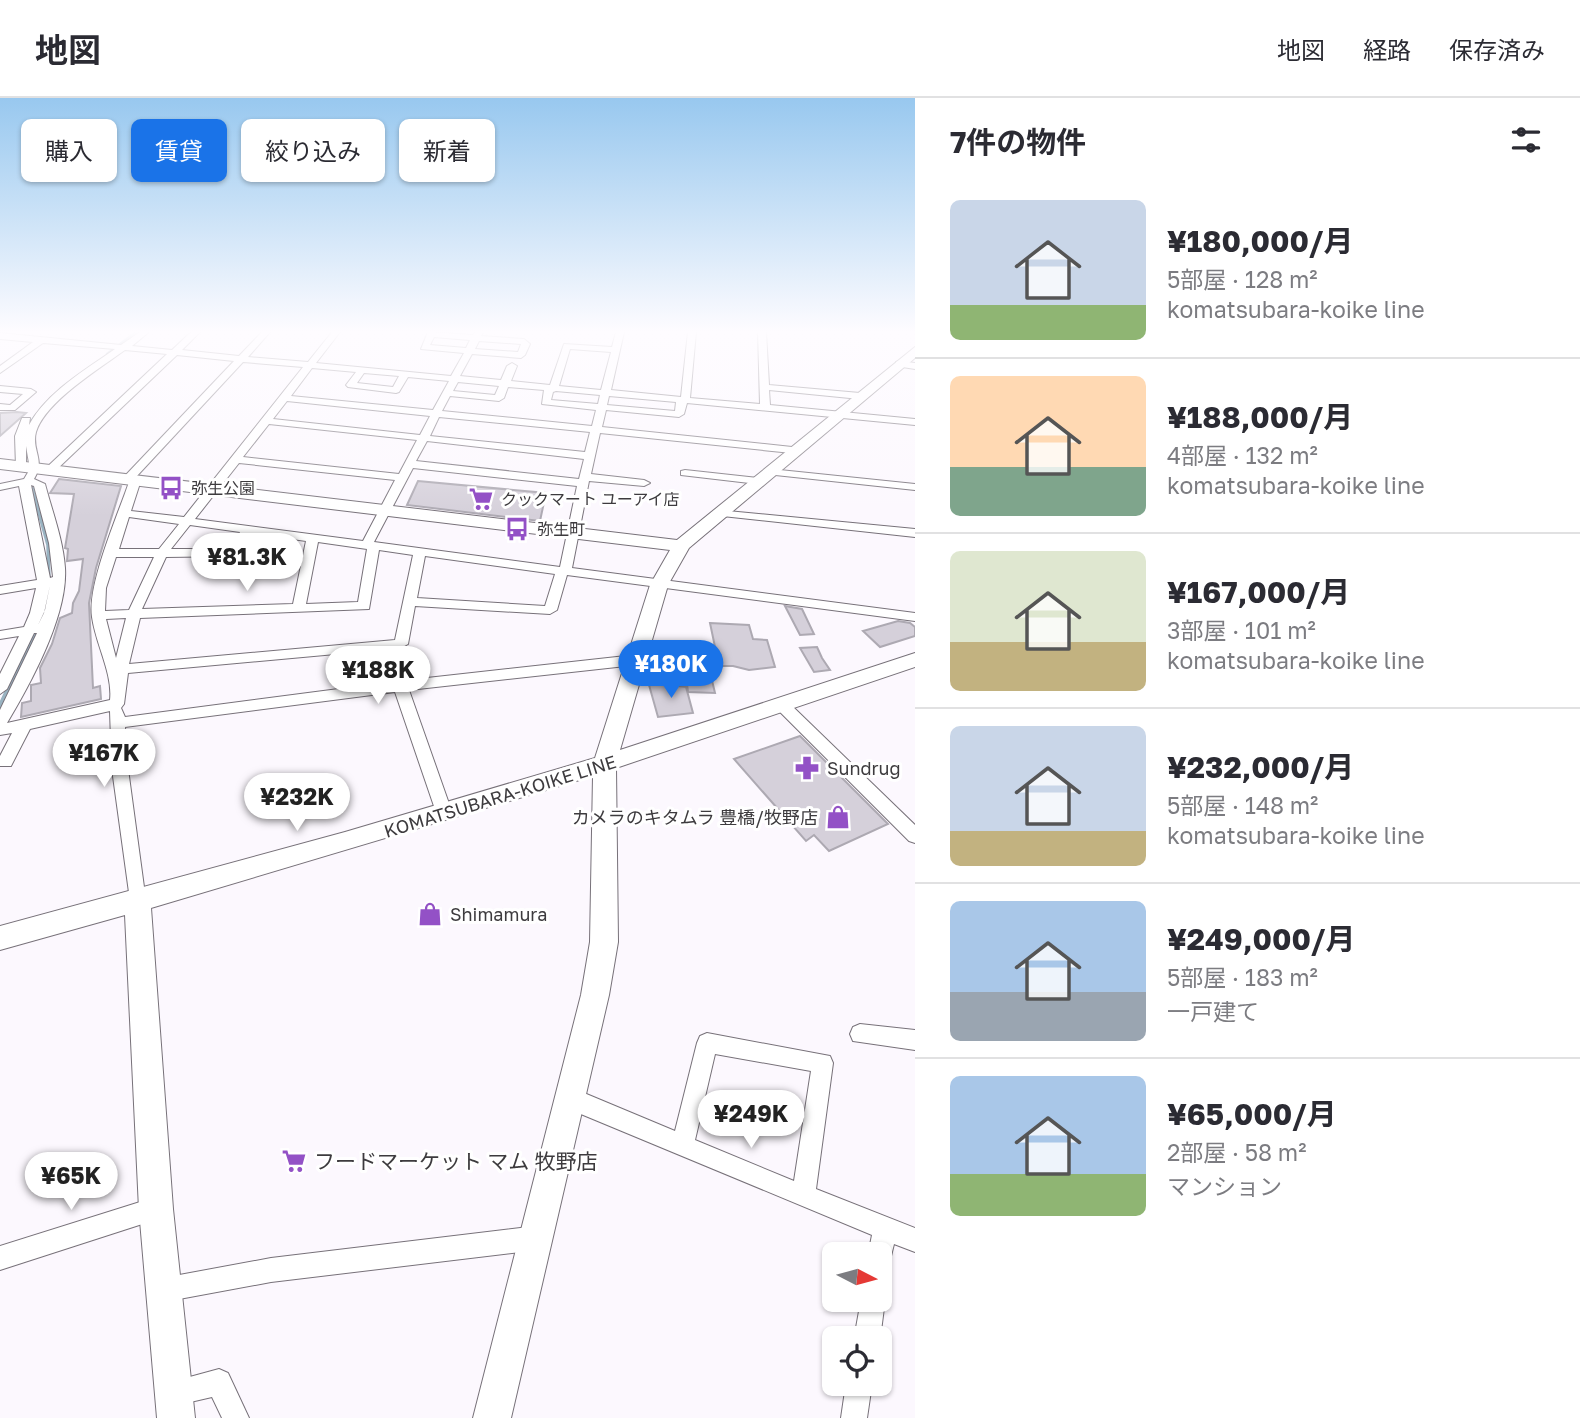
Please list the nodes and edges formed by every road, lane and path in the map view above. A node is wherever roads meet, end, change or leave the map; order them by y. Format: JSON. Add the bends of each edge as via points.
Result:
{"nodes":[{"id":1,"x":447,"y":393,"type":"edge"},
{"id":2,"x":28,"y":394,"type":"edge"},
{"id":3,"x":54,"y":394,"type":"edge"},
{"id":4,"x":125,"y":394,"type":"edge"},
{"id":5,"x":209,"y":394,"type":"edge"},
{"id":6,"x":287,"y":394,"type":"edge"},
{"id":7,"x":453,"y":394,"type":"edge"},
{"id":8,"x":501,"y":394,"type":"edge"},
{"id":9,"x":549,"y":394,"type":"edge"},
{"id":10,"x":601,"y":394,"type":"edge"},
{"id":11,"x":605,"y":394,"type":"junction"},
{"id":12,"x":684,"y":394,"type":"edge"},
{"id":13,"x":764,"y":394,"type":"edge"},
{"id":14,"x":834,"y":394,"type":"edge"},
{"id":15,"x":863,"y":394,"type":"edge"},
{"id":16,"x":860,"y":396,"type":"junction"},
{"id":17,"x":284,"y":398,"type":"junction"},
{"id":18,"x":683,"y":401,"type":"junction"},
{"id":19,"x":0,"y":407,"type":"edge"},
{"id":20,"x":602,"y":407,"type":"junction"},
{"id":21,"x":765,"y":409,"type":"junction"},
{"id":22,"x":437,"y":413,"type":"junction"},
{"id":23,"x":836,"y":416,"type":"junction"},
{"id":24,"x":266,"y":421,"type":"junction"},
{"id":25,"x":915,"y":422,"type":"edge"},
{"id":26,"x":596,"y":430,"type":"junction"},
{"id":27,"x":424,"y":438,"type":"junction"},
{"id":28,"x":792,"y":450,"type":"junction"},
{"id":29,"x":590,"y":456,"type":"junction"},
{"id":30,"x":236,"y":459,"type":"junction"},
{"id":31,"x":0,"y":464,"type":"edge"},
{"id":32,"x":410,"y":464,"type":"junction"},
{"id":33,"x":34,"y":472,"type":"junction"},
{"id":34,"x":685,"y":473,"type":"dead end"},
{"id":35,"x":764,"y":477,"type":"junction"},
{"id":36,"x":403,"y":478,"type":"junction"},
{"id":37,"x":131,"y":480,"type":"junction"},
{"id":38,"x":584,"y":480,"type":"junction"},
{"id":39,"x":644,"y":484,"type":"dead end"},
{"id":40,"x":915,"y":486,"type":"edge"},
{"id":41,"x":0,"y":487,"type":"edge"},
{"id":42,"x":212,"y":489,"type":"junction"},
{"id":43,"x":387,"y":510,"type":"junction"},
{"id":44,"x":123,"y":513,"type":"junction"},
{"id":45,"x":717,"y":513,"type":"junction"},
{"id":46,"x":187,"y":521,"type":"junction"},
{"id":47,"x":247,"y":528,"type":"junction"},
{"id":48,"x":573,"y":533,"type":"junction"},
{"id":49,"x":915,"y":533,"type":"edge"},
{"id":50,"x":313,"y":537,"type":"junction"},
{"id":51,"x":371,"y":545,"type":"junction"},
{"id":52,"x":681,"y":546,"type":"junction"},
{"id":53,"x":112,"y":553,"type":"junction"},
{"id":54,"x":162,"y":553,"type":"junction"},
{"id":55,"x":420,"y":553,"type":"junction"},
{"id":56,"x":563,"y":571,"type":"junction"},
{"id":57,"x":59,"y":580,"type":"junction"},
{"id":58,"x":44,"y":582,"type":"junction"},
{"id":59,"x":659,"y":585,"type":"junction"},
{"id":60,"x":0,"y":590,"type":"edge"},
{"id":61,"x":410,"y":602,"type":"junction"},
{"id":62,"x":299,"y":608,"type":"junction"},
{"id":63,"x":134,"y":614,"type":"junction"},
{"id":64,"x":98,"y":615,"type":"junction"},
{"id":65,"x":915,"y":617,"type":"edge"},
{"id":66,"x":37,"y":629,"type":"junction"},
{"id":67,"x":0,"y":635,"type":"edge"},
{"id":68,"x":635,"y":660,"type":"junction"},
{"id":69,"x":915,"y":660,"type":"edge"},
{"id":70,"x":117,"y":670,"type":"junction"},
{"id":71,"x":400,"y":685,"type":"junction"},
{"id":72,"x":0,"y":689,"type":"edge"},
{"id":73,"x":117,"y":704,"type":"junction"},
{"id":74,"x":784,"y":707,"type":"junction"},
{"id":75,"x":0,"y":722,"type":"edge"},
{"id":76,"x":117,"y":723,"type":"junction"},
{"id":77,"x":24,"y":724,"type":"junction"},
{"id":78,"x":0,"y":730,"type":"edge"},
{"id":79,"x":5,"y":762,"type":"dead end"},
{"id":80,"x":605,"y":764,"type":"junction"},
{"id":81,"x":445,"y":815,"type":"junction"},
{"id":82,"x":915,"y":836,"type":"edge"},
{"id":83,"x":137,"y":902,"type":"junction"},
{"id":84,"x":0,"y":938,"type":"edge"},
{"id":85,"x":860,"y":1034,"type":"dead end"},
{"id":86,"x":915,"y":1040,"type":"edge"},
{"id":87,"x":572,"y":1099,"type":"junction"},
{"id":88,"x":683,"y":1145,"type":"junction"},
{"id":89,"x":803,"y":1196,"type":"junction"},
{"id":90,"x":156,"y":1209,"type":"junction"},
{"id":91,"x":885,"y":1227,"type":"junction"},
{"id":92,"x":537,"y":1238,"type":"junction"},
{"id":93,"x":915,"y":1240,"type":"edge"},
{"id":94,"x":882,"y":1242,"type":"edge"},
{"id":95,"x":0,"y":1258,"type":"edge"},
{"id":96,"x":163,"y":1290,"type":"junction"},
{"id":97,"x":857,"y":1396,"type":"edge"},
{"id":98,"x":175,"y":1405,"type":"edge"},
{"id":99,"x":236,"y":1418,"type":"edge"},
{"id":100,"x":492,"y":1418,"type":"edge"},
{"id":101,"x":854,"y":1418,"type":"edge"}],
"edges":[{"from":1,"to":22,"type":"street"},
{"from":2,"to":19,"type":"street","via":[[12,408]]},
{"from":3,"to":33,"type":"street","via":[[24,422],[20,436]]},
{"from":4,"to":33,"type":"street"},
{"from":5,"to":37,"type":"street"},
{"from":6,"to":17,"type":"street"},
{"from":7,"to":8,"type":"street","via":[[499,398]]},
{"from":9,"to":20,"type":"street","via":[[545,402]]},
{"from":10,"to":11,"type":"street"},
{"from":11,"to":18,"type":"street"},
{"from":11,"to":20,"type":"street"},
{"from":12,"to":18,"type":"street"},
{"from":13,"to":21,"type":"street"},
{"from":14,"to":16,"type":"street"},
{"from":15,"to":16,"type":"main road"},
{"from":16,"to":23,"type":"main road"},
{"from":17,"to":22,"type":"street"},
{"from":17,"to":24,"type":"street"},
{"from":18,"to":20,"type":"street","via":[[679,414]]},
{"from":18,"to":21,"type":"street"},
{"from":20,"to":26,"type":"street"},
{"from":21,"to":23,"type":"street"},
{"from":22,"to":26,"type":"street"},
{"from":22,"to":27,"type":"street"},
{"from":23,"to":25,"type":"street"},
{"from":23,"to":28,"type":"main road"},
{"from":24,"to":27,"type":"street"},
{"from":24,"to":30,"type":"street"},
{"from":26,"to":28,"type":"street"},
{"from":26,"to":29,"type":"street"},
{"from":27,"to":29,"type":"street"},
{"from":27,"to":32,"type":"street"},
{"from":28,"to":35,"type":"main road"},
{"from":29,"to":38,"type":"street"},
{"from":30,"to":36,"type":"street"},
{"from":30,"to":42,"type":"street"},
{"from":31,"to":33,"type":"main road"},
{"from":32,"to":36,"type":"street"},
{"from":32,"to":38,"type":"street"},
{"from":33,"to":37,"type":"main road"},
{"from":33,"to":41,"type":"street"},
{"from":33,"to":57,"type":"street","via":[[58,558]]},
{"from":33,"to":58,"type":"street","via":[[25,486]]},
{"from":34,"to":35,"type":"street"},
{"from":35,"to":40,"type":"street"},
{"from":35,"to":45,"type":"main road"},
{"from":36,"to":43,"type":"street"},
{"from":37,"to":42,"type":"main road"},
{"from":37,"to":44,"type":"street"},
{"from":38,"to":39,"type":"street"},
{"from":38,"to":48,"type":"street"},
{"from":42,"to":43,"type":"main road"},
{"from":42,"to":46,"type":"street"},
{"from":43,"to":48,"type":"main road"},
{"from":43,"to":51,"type":"street"},
{"from":44,"to":46,"type":"street"},
{"from":44,"to":53,"type":"street"},
{"from":45,"to":49,"type":"street"},
{"from":45,"to":52,"type":"main road"},
{"from":46,"to":47,"type":"street"},
{"from":46,"to":54,"type":"street"},
{"from":47,"to":50,"type":"street"},
{"from":47,"to":54,"type":"street","via":[[236,553]]},
{"from":48,"to":52,"type":"main road"},
{"from":48,"to":56,"type":"street"},
{"from":50,"to":51,"type":"street"},
{"from":50,"to":62,"type":"street"},
{"from":51,"to":55,"type":"street"},
{"from":51,"to":62,"type":"street","via":[[364,606]]},
{"from":52,"to":59,"type":"main road"},
{"from":53,"to":54,"type":"street"},
{"from":53,"to":64,"type":"street","via":[[100,588]]},
{"from":54,"to":63,"type":"street"},
{"from":55,"to":56,"type":"street"},
{"from":55,"to":61,"type":"street"},
{"from":56,"to":59,"type":"street"},
{"from":56,"to":61,"type":"street","via":[[550,610]]},
{"from":57,"to":58,"type":"street"},
{"from":57,"to":66,"type":"street","via":[[51,615]]},
{"from":58,"to":60,"type":"street"},
{"from":58,"to":66,"type":"street"},
{"from":59,"to":65,"type":"street"},
{"from":59,"to":68,"type":"main road"},
{"from":61,"to":70,"type":"street","via":[[401,644]]},
{"from":62,"to":63,"type":"street"},
{"from":63,"to":64,"type":"street"},
{"from":63,"to":70,"type":"street"},
{"from":64,"to":70,"type":"street"},
{"from":66,"to":67,"type":"street"},
{"from":66,"to":72,"type":"street"},
{"from":66,"to":75,"type":"street","via":[[15,700]]},
{"from":68,"to":71,"type":"street"},
{"from":68,"to":80,"type":"main road"},
{"from":69,"to":74,"type":"main road","name":"KOMATSUBARA-KOIKE LINE"},
{"from":70,"to":73,"type":"street"},
{"from":71,"to":76,"type":"street"},
{"from":71,"to":81,"type":"street"},
{"from":73,"to":76,"type":"street"},
{"from":73,"to":77,"type":"street"},
{"from":74,"to":80,"type":"main road","name":"KOMATSUBARA-KOIKE LINE"},
{"from":74,"to":82,"type":"street"},
{"from":76,"to":83,"type":"street"},
{"from":77,"to":78,"type":"street"},
{"from":77,"to":79,"type":"street"},
{"from":80,"to":81,"type":"main road","name":"KOMATSUBARA-KOIKE LINE"},
{"from":80,"to":87,"type":"main road","via":[[604,942]]},
{"from":81,"to":83,"type":"main road","name":"KOMATSUBARA-KOIKE LINE"},
{"from":83,"to":84,"type":"main road","name":"KOMATSUBARA-KOIKE LINE"},
{"from":83,"to":90,"type":"main road"},
{"from":85,"to":86,"type":"street"},
{"from":87,"to":88,"type":"street"},
{"from":87,"to":92,"type":"main road"},
{"from":88,"to":89,"type":"street"},
{"from":88,"to":89,"type":"street","via":[[707,1043],[823,1063]]},
{"from":89,"to":91,"type":"street"},
{"from":90,"to":95,"type":"street"},
{"from":90,"to":96,"type":"main road"},
{"from":91,"to":93,"type":"street"},
{"from":91,"to":94,"type":"street"},
{"from":92,"to":96,"type":"street","via":[[271,1270]]},
{"from":92,"to":100,"type":"main road"},
{"from":96,"to":98,"type":"main road"},
{"from":97,"to":101,"type":"street"},
{"from":98,"to":99,"type":"street","via":[[219,1382]]}]}
